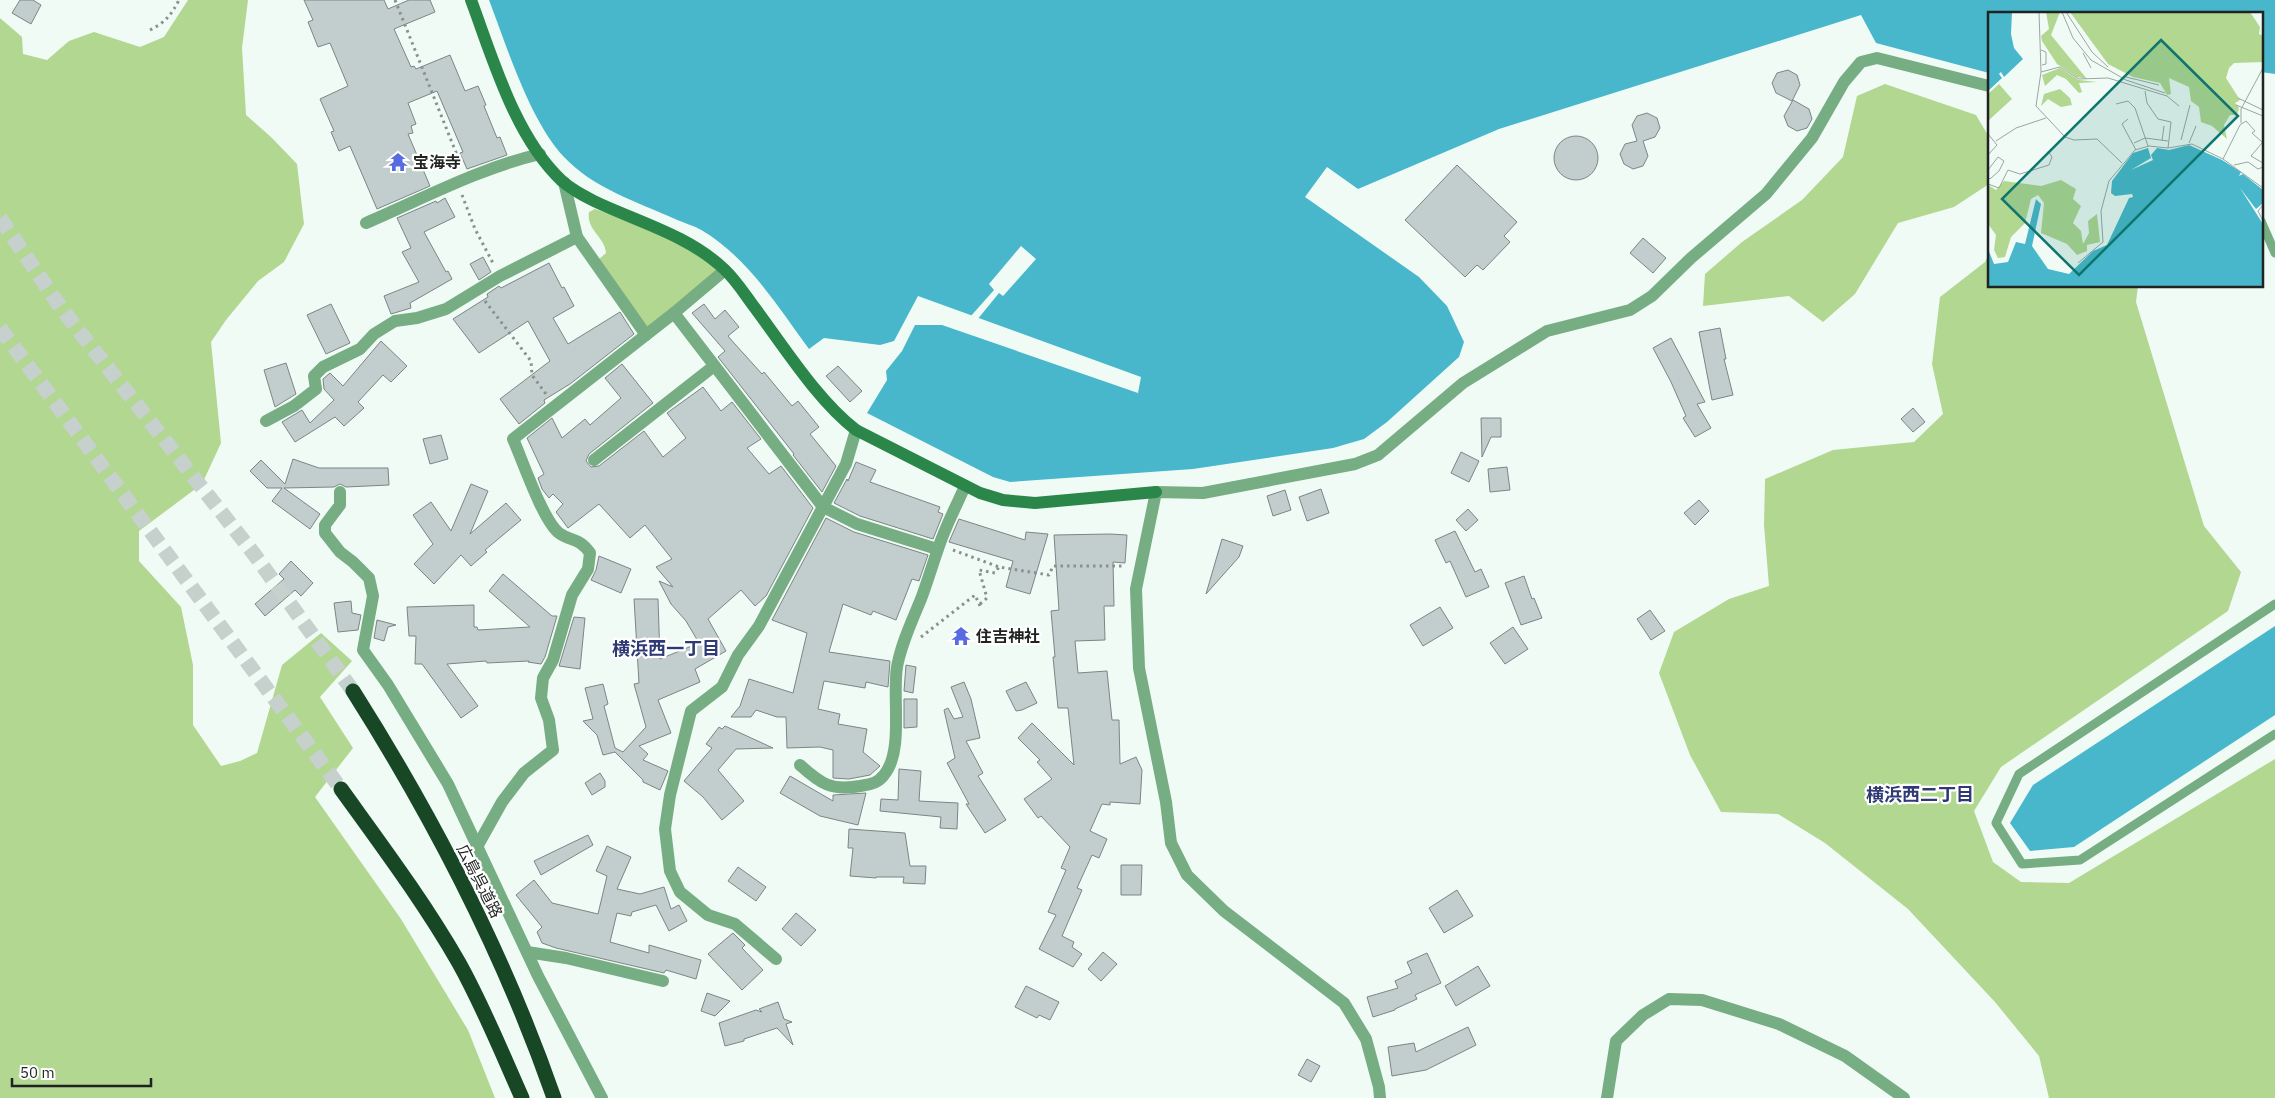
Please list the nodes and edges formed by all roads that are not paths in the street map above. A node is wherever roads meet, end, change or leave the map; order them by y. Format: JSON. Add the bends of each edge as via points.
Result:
{"nodes":[{"id":1,"x":471,"y":0,"type":"edge"},
{"id":2,"x":1988,"y":86,"type":"edge"},
{"id":3,"x":540,"y":154,"type":"junction"},
{"id":4,"x":564,"y":182,"type":"junction"},
{"id":5,"x":366,"y":223,"type":"dead end"},
{"id":6,"x":2262,"y":223,"type":"edge"},
{"id":7,"x":577,"y":237,"type":"junction"},
{"id":8,"x":2274,"y":247,"type":"edge"},
{"id":9,"x":725,"y":270,"type":"junction"},
{"id":10,"x":674,"y":313,"type":"junction"},
{"id":11,"x":646,"y":335,"type":"junction"},
{"id":12,"x":714,"y":366,"type":"junction"},
{"id":13,"x":266,"y":421,"type":"dead end"},
{"id":14,"x":856,"y":430,"type":"junction"},
{"id":15,"x":594,"y":460,"type":"dead end"},
{"id":16,"x":964,"y":486,"type":"junction"},
{"id":17,"x":340,"y":492,"type":"dead end"},
{"id":18,"x":1156,"y":492,"type":"junction"},
{"id":19,"x":823,"y":507,"type":"junction"},
{"id":20,"x":938,"y":547,"type":"junction"},
{"id":21,"x":2275,"y":604,"type":"edge"},
{"id":22,"x":353,"y":691,"type":"tunnel mouth"},
{"id":23,"x":2275,"y":734,"type":"edge"},
{"id":24,"x":800,"y":765,"type":"dead end"},
{"id":25,"x":341,"y":790,"type":"tunnel mouth"},
{"id":26,"x":478,"y":845,"type":"junction"},
{"id":27,"x":527,"y":952,"type":"junction"},
{"id":28,"x":776,"y":959,"type":"dead end"},
{"id":29,"x":508,"y":976,"type":"junction"},
{"id":30,"x":663,"y":981,"type":"dead end"},
{"id":31,"x":522,"y":1098,"type":"edge"},
{"id":32,"x":554,"y":1098,"type":"edge"},
{"id":33,"x":565,"y":1098,"type":"edge"},
{"id":34,"x":602,"y":1098,"type":"edge"},
{"id":35,"x":1380,"y":1098,"type":"edge"},
{"id":36,"x":1607,"y":1098,"type":"edge"},
{"id":37,"x":1904,"y":1098,"type":"edge"}],
"edges":[{"from":1,"to":3,"type":"street","via":[[498,74]]},
{"from":2,"to":18,"type":"street","via":[[1877,58],[1861,62],[1844,82],[1812,138],[1766,194],[1652,296],[1630,310],[1547,331],[1463,384],[1378,455],[1363,461],[1203,493]]},
{"from":3,"to":4,"type":"street"},
{"from":3,"to":5,"type":"street","via":[[524,157]]},
{"from":4,"to":7,"type":"street"},
{"from":4,"to":9,"type":"street","via":[[594,200],[699,248]]},
{"from":6,"to":8,"type":"lane"},
{"from":7,"to":11,"type":"street"},
{"from":7,"to":13,"type":"street","via":[[500,276],[446,309],[395,321],[374,334],[360,349],[323,367],[314,376],[316,389]]},
{"from":9,"to":10,"type":"street"},
{"from":9,"to":14,"type":"street","via":[[822,397]]},
{"from":10,"to":11,"type":"street"},
{"from":10,"to":12,"type":"street"},
{"from":11,"to":26,"type":"street","via":[[513,439],[546,516],[558,532],[584,544],[590,553],[588,568],[572,595],[553,660],[543,678],[541,698],[549,720],[553,750],[524,773],[502,802]]},
{"from":12,"to":15,"type":"street"},
{"from":12,"to":19,"type":"street"},
{"from":14,"to":16,"type":"street"},
{"from":14,"to":19,"type":"street","via":[[846,464]]},
{"from":16,"to":18,"type":"street","via":[[1003,500],[1035,503]]},
{"from":16,"to":20,"type":"street"},
{"from":17,"to":26,"type":"street","via":[[340,505],[325,525],[325,533],[340,552],[369,578],[373,596],[363,650],[448,784]]},
{"from":18,"to":35,"type":"street","via":[[1136,589],[1139,668],[1171,843],[1187,875],[1224,912],[1344,1003],[1366,1039],[1380,1087]]},
{"from":19,"to":20,"type":"street","via":[[857,524]]},
{"from":19,"to":28,"type":"street","via":[[722,687],[691,711],[665,829],[670,871],[680,892],[708,915],[735,924]]},
{"from":20,"to":24,"type":"street","via":[[900,651],[896,670],[896,734],[890,764],[884,775],[875,784],[833,788],[817,780]]},
{"from":21,"to":23,"type":"lane","via":[[2019,774],[1996,823],[2022,864],[2080,860]]},
{"from":22,"to":29,"type":"highway","name":"広島呉道路","via":[[428,817]]},
{"from":25,"to":31,"type":"highway","via":[[409,882],[459,964]]},
{"from":26,"to":27,"type":"street"},
{"from":27,"to":30,"type":"street"},
{"from":27,"to":34,"type":"street"},
{"from":29,"to":32,"type":"highway","name":"広島呉道路"},
{"from":29,"to":33,"type":"highway"},
{"from":36,"to":37,"type":"street","via":[[1616,1041],[1643,1015],[1669,1000],[1702,1000],[1779,1024],[1845,1056]]}]}
